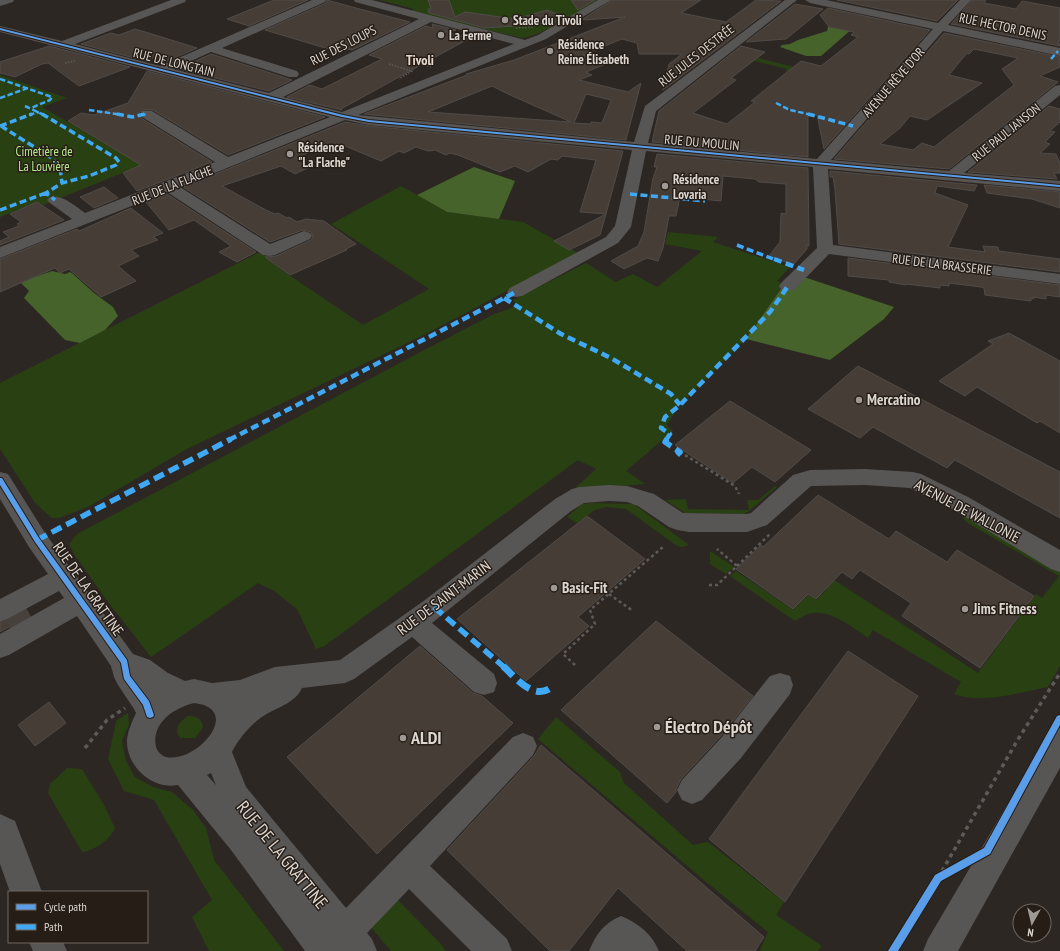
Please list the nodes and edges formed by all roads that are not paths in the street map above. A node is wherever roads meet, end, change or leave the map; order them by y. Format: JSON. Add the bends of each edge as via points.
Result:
{"nodes":[{"id":1,"x":9,"y":0,"type":"edge"},
{"id":2,"x":181,"y":0,"type":"edge"},
{"id":3,"x":321,"y":0,"type":"edge"},
{"id":4,"x":359,"y":0,"type":"edge"},
{"id":5,"x":606,"y":0,"type":"edge"},
{"id":6,"x":792,"y":0,"type":"edge"},
{"id":7,"x":810,"y":0,"type":"edge"},
{"id":8,"x":966,"y":0,"type":"edge"},
{"id":9,"x":0,"y":3,"type":"edge"},
{"id":10,"x":428,"y":19,"type":"junction"},
{"id":11,"x":941,"y":27,"type":"junction"},
{"id":12,"x":0,"y":28,"type":"edge"},
{"id":13,"x":524,"y":43,"type":"junction"},
{"id":14,"x":63,"y":45,"type":"junction"},
{"id":15,"x":210,"y":48,"type":"junction"},
{"id":16,"x":1060,"y":52,"type":"edge"},
{"id":17,"x":161,"y":70,"type":"junction"},
{"id":18,"x":293,"y":74,"type":"dead end"},
{"id":19,"x":1060,"y":89,"type":"edge"},
{"id":20,"x":270,"y":98,"type":"junction"},
{"id":21,"x":147,"y":114,"type":"dead end"},
{"id":22,"x":343,"y":116,"type":"junction"},
{"id":23,"x":640,"y":147,"type":"junction"},
{"id":24,"x":227,"y":163,"type":"junction"},
{"id":25,"x":820,"y":164,"type":"junction"},
{"id":26,"x":954,"y":176,"type":"junction"},
{"id":27,"x":168,"y":186,"type":"junction"},
{"id":28,"x":1060,"y":186,"type":"edge"},
{"id":29,"x":55,"y":200,"type":"dead end"},
{"id":30,"x":84,"y":220,"type":"junction"},
{"id":31,"x":304,"y":236,"type":"dead end"},
{"id":32,"x":825,"y":249,"type":"junction"},
{"id":33,"x":0,"y":253,"type":"edge"},
{"id":34,"x":1060,"y":280,"type":"edge"},
{"id":35,"x":788,"y":286,"type":"dead end"},
{"id":36,"x":516,"y":292,"type":"dead end"},
{"id":37,"x":0,"y":480,"type":"edge"},
{"id":38,"x":580,"y":495,"type":"joint"},
{"id":39,"x":1058,"y":562,"type":"edge"},
{"id":40,"x":63,"y":577,"type":"junction"},
{"id":41,"x":81,"y":601,"type":"junction"},
{"id":42,"x":414,"y":622,"type":"junction"},
{"id":43,"x":9,"y":627,"type":"edge"},
{"id":44,"x":124,"y":662,"type":"junction"},
{"id":45,"x":297,"y":678,"type":"junction"},
{"id":46,"x":484,"y":683,"type":"dead end"},
{"id":47,"x":780,"y":685,"type":"dead end"},
{"id":48,"x":183,"y":693,"type":"junction"},
{"id":49,"x":214,"y":694,"type":"junction"},
{"id":50,"x":138,"y":711,"type":"junction"},
{"id":51,"x":222,"y":741,"type":"junction"},
{"id":52,"x":1060,"y":741,"type":"edge"},
{"id":53,"x":523,"y":746,"type":"dead end"},
{"id":54,"x":185,"y":771,"type":"junction"},
{"id":55,"x":692,"y":790,"type":"dead end"},
{"id":56,"x":0,"y":829,"type":"edge"},
{"id":57,"x":408,"y":866,"type":"junction"},
{"id":58,"x":26,"y":891,"type":"edge"},
{"id":59,"x":343,"y":945,"type":"edge"},
{"id":60,"x":494,"y":951,"type":"edge"},
{"id":61,"x":606,"y":951,"type":"edge"},
{"id":62,"x":642,"y":951,"type":"edge"},
{"id":63,"x":940,"y":951,"type":"edge"}],
"edges":[{"from":1,"to":9,"type":"street"},
{"from":2,"to":14,"type":"street"},
{"from":3,"to":15,"type":"street"},
{"from":4,"to":10,"type":"street"},
{"from":5,"to":13,"type":"street","name":"RUE DE LA FLACHE","via":[[542,36]]},
{"from":6,"to":23,"type":"street","name":"RUE JULES DESTRÉE","via":[[650,109]]},
{"from":7,"to":11,"type":"street","name":"RUE HECTOR DENIS"},
{"from":8,"to":11,"type":"street","name":"AVENUE RÊVE D'OR"},
{"from":10,"to":13,"type":"street"},
{"from":10,"to":20,"type":"street","name":"RUE DES LOUPS"},
{"from":11,"to":16,"type":"street","name":"RUE HECTOR DENIS"},
{"from":11,"to":25,"type":"street","name":"AVENUE RÊVE D'OR"},
{"from":12,"to":14,"type":"street","name":"RUE DE LONGTAIN"},
{"from":13,"to":22,"type":"street","name":"RUE DE LA FLACHE"},
{"from":14,"to":17,"type":"street","name":"RUE DE LONGTAIN"},
{"from":15,"to":17,"type":"street"},
{"from":15,"to":18,"type":"street"},
{"from":17,"to":20,"type":"street","name":"RUE DE LONGTAIN"},
{"from":19,"to":26,"type":"street","name":"RUE PAUL JANSON"},
{"from":20,"to":22,"type":"street","name":"RUE DE LONGTAIN"},
{"from":21,"to":24,"type":"street"},
{"from":22,"to":23,"type":"street","name":"RUE DU MOULIN","via":[[369,121]]},
{"from":22,"to":24,"type":"street","name":"RUE DE LA FLACHE"},
{"from":23,"to":25,"type":"street","name":"RUE DU MOULIN"},
{"from":23,"to":36,"type":"street","name":"RUE JULES DESTRÉE","via":[[623,227],[617,236],[580,259]]},
{"from":24,"to":27,"type":"street","name":"RUE DE LA FLACHE"},
{"from":25,"to":26,"type":"street","name":"RUE DU MOULIN"},
{"from":25,"to":32,"type":"street"},
{"from":26,"to":28,"type":"street","name":"RUE DU MOULIN"},
{"from":27,"to":30,"type":"street","name":"RUE DE LA FLACHE"},
{"from":27,"to":31,"type":"street","via":[[269,251]]},
{"from":29,"to":30,"type":"street"},
{"from":30,"to":33,"type":"street","name":"RUE DE LA FLACHE"},
{"from":32,"to":34,"type":"street","name":"RUE DE LA BRASSERIE"},
{"from":32,"to":35,"type":"street"},
{"from":37,"to":40,"type":"street","name":"RUE DE LA GRATTINE"},
{"from":38,"to":39,"type":"street","name":"AVENUE DE WALLONIE","via":[[632,495],[646,500],[677,521],[738,524],[759,519],[801,481],[810,478],[865,477],[913,480],[960,503]]},
{"from":38,"to":42,"type":"street","name":"RUE DE SAINT-MARIN","via":[[563,505]]},
{"from":40,"to":41,"type":"street","name":"RUE DE LA GRATTINE"},
{"from":40,"to":43,"type":"street"},
{"from":41,"to":43,"type":"street"},
{"from":41,"to":44,"type":"street","name":"RUE DE LA GRATTINE"},
{"from":42,"to":45,"type":"street","name":"RUE DE SAINT-MARIN","via":[[345,671]]},
{"from":42,"to":46,"type":"street"},
{"from":44,"to":48,"type":"street","via":[[141,668],[158,682]]},
{"from":44,"to":50,"type":"street","name":"RUE DE LA GRATTINE","via":[[127,677],[146,703]]},
{"from":45,"to":49,"type":"street","name":"RUE DE SAINT-MARIN","via":[[275,679],[240,692]]},
{"from":45,"to":51,"type":"street","via":[[280,692],[254,707]]},
{"from":47,"to":55,"type":"street","via":[[730,748]]},
{"from":48,"to":49,"type":"street"},
{"from":48,"to":50,"type":"street","via":[[159,705]]},
{"from":49,"to":51,"type":"street","via":[[228,710],[230,722]]},
{"from":50,"to":54,"type":"street","via":[[143,727],[141,752],[147,762],[157,769],[170,772]]},
{"from":51,"to":54,"type":"street","via":[[206,761]]},
{"from":51,"to":59,"type":"street","name":"RUE DE LA GRATTINE","via":[[235,796]]},
{"from":52,"to":63,"type":"street"},
{"from":53,"to":57,"type":"street"},
{"from":54,"to":59,"type":"street","name":"RUE DE LA GRATTINE","via":[[242,839]]},
{"from":56,"to":58,"type":"street","via":[[4,832]]},
{"from":57,"to":59,"type":"street"},
{"from":57,"to":60,"type":"street"},
{"from":61,"to":62,"type":"street","via":[[621,932]]}]}
